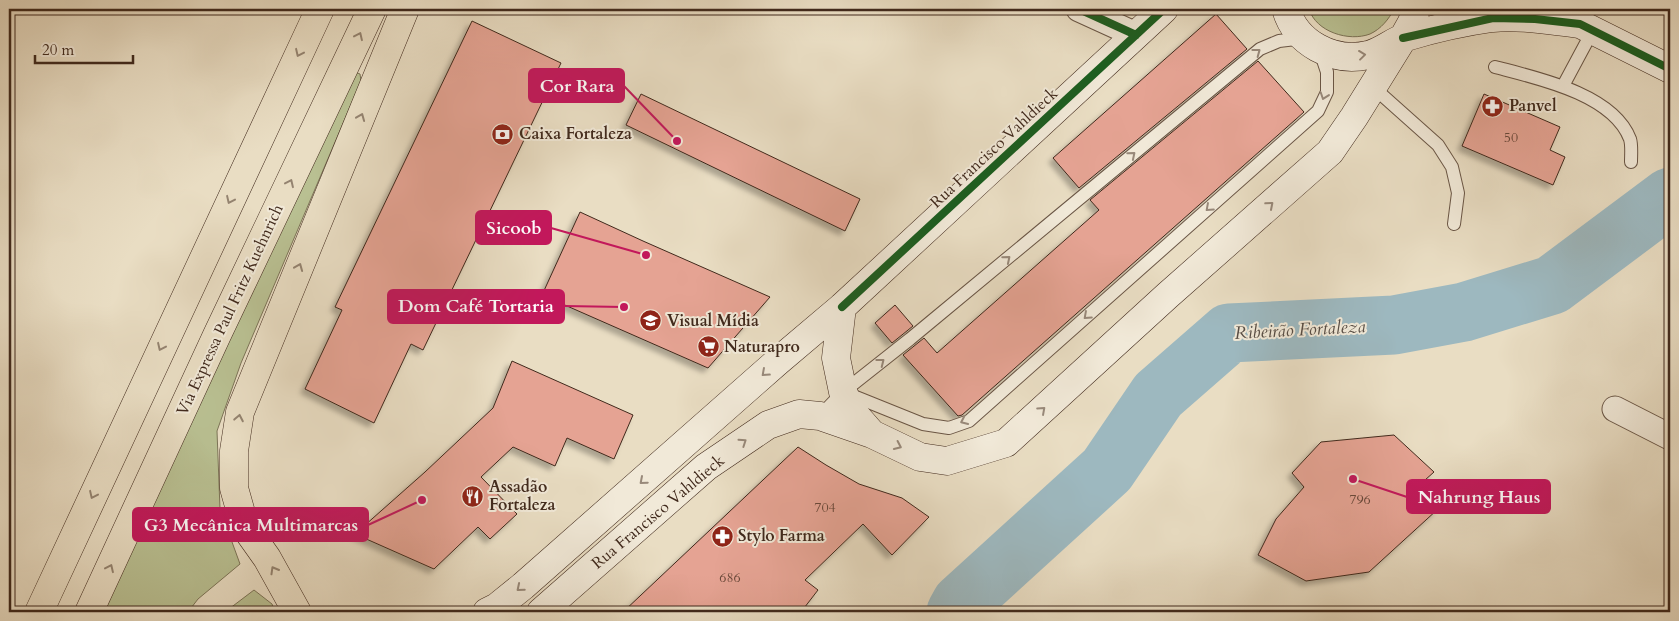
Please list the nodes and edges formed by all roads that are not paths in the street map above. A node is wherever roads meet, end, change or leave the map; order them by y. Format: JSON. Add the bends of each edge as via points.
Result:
{"nodes":[{"id":1,"x":320,"y":9,"type":"edge"},
{"id":2,"x":372,"y":9,"type":"edge"},
{"id":3,"x":405,"y":9,"type":"edge"},
{"id":4,"x":1079,"y":9,"type":"edge"},
{"id":5,"x":1164,"y":9,"type":"edge"},
{"id":6,"x":1286,"y":9,"type":"edge"},
{"id":7,"x":1416,"y":9,"type":"edge"},
{"id":8,"x":1551,"y":9,"type":"edge"},
{"id":9,"x":1586,"y":27,"type":"junction"},
{"id":10,"x":1136,"y":35,"type":"junction"},
{"id":11,"x":1403,"y":38,"type":"junction"},
{"id":12,"x":1311,"y":44,"type":"junction"},
{"id":13,"x":1495,"y":67,"type":"dead end"},
{"id":14,"x":1670,"y":69,"type":"edge"},
{"id":15,"x":1562,"y":86,"type":"junction"},
{"id":16,"x":1373,"y":87,"type":"junction"},
{"id":17,"x":1631,"y":162,"type":"dead end"},
{"id":18,"x":1454,"y":224,"type":"dead end"},
{"id":19,"x":842,"y":307,"type":"junction"},
{"id":20,"x":843,"y":392,"type":"junction"},
{"id":21,"x":1615,"y":409,"type":"dead end"},
{"id":22,"x":820,"y":416,"type":"junction"},
{"id":23,"x":872,"y":434,"type":"junction"},
{"id":24,"x":1670,"y":437,"type":"edge"},
{"id":25,"x":545,"y":611,"type":"edge"},
{"id":26,"x":38,"y":612,"type":"edge"},
{"id":27,"x":89,"y":612,"type":"edge"},
{"id":28,"x":298,"y":612,"type":"edge"},
{"id":29,"x":487,"y":612,"type":"edge"}],
"edges":[{"from":1,"to":26,"type":"main road","one_way":true},
{"from":27,"to":2,"type":"main road","name":"Via Expressa Paul Fritz Kuehnrich","one_way":true},
{"from":28,"to":3,"type":"main road","one_way":true,"via":[[242,519],[234,488],[234,451],[240,412]]},
{"from":4,"to":10,"type":"street"},
{"from":5,"to":10,"type":"main road","name":"Rua Francisco Vahldieck"},
{"from":6,"to":12,"type":"main road","via":[[1289,19]]},
{"from":7,"to":11,"type":"main road","name":"Rua Francisco Vahldieck"},
{"from":8,"to":9,"type":"main road"},
{"from":9,"to":11,"type":"main road","via":[[1535,19],[1493,18]]},
{"from":9,"to":14,"type":"main road"},
{"from":9,"to":15,"type":"lane"},
{"from":10,"to":19,"type":"main road","name":"Rua Francisco Vahldieck"},
{"from":12,"to":11,"type":"main road","one_way":true,"via":[[1342,56],[1367,55]]},
{"from":11,"to":16,"type":"main road","name":"Rua Francisco Vahldieck"},
{"from":20,"to":12,"type":"lane","one_way":true,"via":[[1260,48],[1279,41]]},
{"from":12,"to":20,"type":"lane","one_way":true,"via":[[1327,72],[1327,92],[1318,111],[969,421],[949,428],[923,424]]},
{"from":13,"to":15,"type":"lane"},
{"from":15,"to":17,"type":"lane","via":[[1618,118],[1630,140]]},
{"from":16,"to":18,"type":"lane","via":[[1438,144],[1452,167],[1458,194]]},
{"from":23,"to":16,"type":"main road","name":"Rua Francisco Vahldieck","one_way":true,"via":[[920,457],[947,461],[1006,443],[1330,152]]},
{"from":19,"to":20,"type":"main road","via":[[836,358]]},
{"from":19,"to":29,"type":"main road","name":"Rua Francisco Vahldieck","one_way":true,"via":[[523,586],[497,608]]},
{"from":20,"to":22,"type":"lane"},
{"from":20,"to":23,"type":"main road","via":[[851,410]]},
{"from":21,"to":24,"type":"street"},
{"from":22,"to":23,"type":"main road","name":"Rua Francisco Vahldieck"},
{"from":25,"to":22,"type":"main road","name":"Rua Francisco Vahldieck","one_way":true,"via":[[706,467],[768,425],[799,414]]}]}
